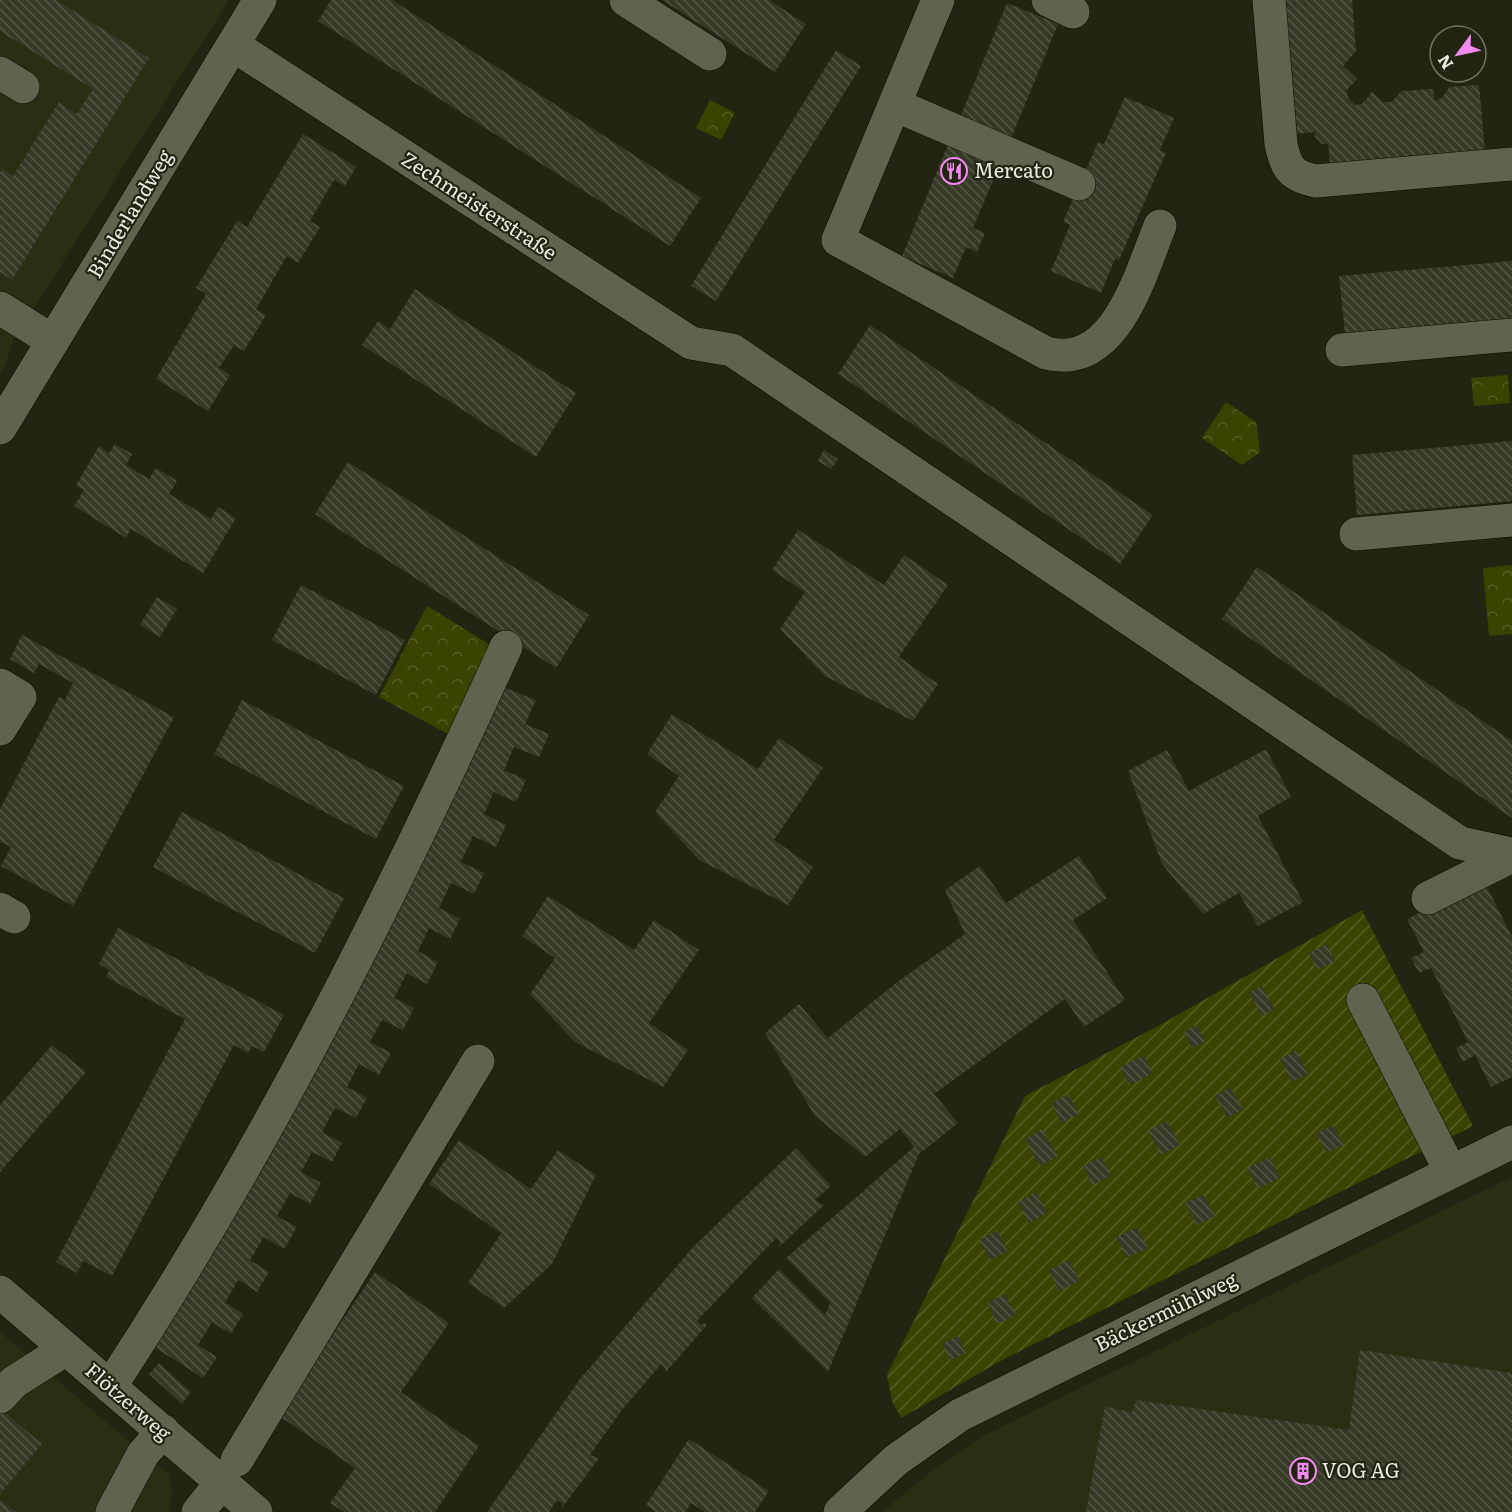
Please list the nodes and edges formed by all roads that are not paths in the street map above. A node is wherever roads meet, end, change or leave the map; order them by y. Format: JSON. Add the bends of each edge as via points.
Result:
{"nodes":[{"id":1,"x":260,"y":0,"type":"edge"},
{"id":2,"x":626,"y":0,"type":"edge"},
{"id":3,"x":938,"y":0,"type":"edge"},
{"id":4,"x":1269,"y":0,"type":"edge"},
{"id":5,"x":233,"y":45,"type":"junction"},
{"id":6,"x":710,"y":54,"type":"dead end"},
{"id":7,"x":895,"y":105,"type":"junction"},
{"id":8,"x":1512,"y":164,"type":"edge"},
{"id":9,"x":1080,"y":184,"type":"dead end"},
{"id":10,"x":1161,"y":226,"type":"dead end"},
{"id":11,"x":0,"y":308,"type":"edge"},
{"id":12,"x":1512,"y":335,"type":"edge"},
{"id":13,"x":53,"y":340,"type":"junction"},
{"id":14,"x":1342,"y":350,"type":"dead end"},
{"id":15,"x":0,"y":428,"type":"edge"},
{"id":16,"x":1512,"y":520,"type":"edge"},
{"id":17,"x":1356,"y":534,"type":"dead end"},
{"id":18,"x":506,"y":647,"type":"dead end"},
{"id":19,"x":0,"y":685,"type":"edge"},
{"id":20,"x":0,"y":729,"type":"edge"},
{"id":21,"x":1512,"y":855,"type":"edge"},
{"id":22,"x":1428,"y":898,"type":"dead end"},
{"id":23,"x":1363,"y":1000,"type":"dead end"},
{"id":24,"x":478,"y":1061,"type":"dead end"},
{"id":25,"x":1512,"y":1142,"type":"edge"},
{"id":26,"x":1451,"y":1172,"type":"junction"},
{"id":27,"x":0,"y":1292,"type":"edge"},
{"id":28,"x":66,"y":1349,"type":"junction"},
{"id":29,"x":110,"y":1387,"type":"junction"},
{"id":30,"x":0,"y":1397,"type":"edge"},
{"id":31,"x":163,"y":1431,"type":"junction"},
{"id":32,"x":229,"y":1471,"type":"junction"},
{"id":33,"x":112,"y":1512,"type":"edge"},
{"id":34,"x":198,"y":1512,"type":"edge"},
{"id":35,"x":256,"y":1512,"type":"edge"},
{"id":36,"x":840,"y":1512,"type":"edge"}],
"edges":[{"from":1,"to":5,"type":"street","name":"Binderlandweg"},
{"from":2,"to":6,"type":"street"},
{"from":3,"to":7,"type":"street"},
{"from":4,"to":8,"type":"street","via":[[1281,144],[1284,160],[1301,178],[1316,181]]},
{"from":5,"to":13,"type":"street","name":"Binderlandweg"},
{"from":5,"to":21,"type":"street","name":"Zechmeisterstraße","via":[[691,343],[732,350],[1460,843]]},
{"from":7,"to":9,"type":"street"},
{"from":7,"to":10,"type":"street","via":[[838,240],[1046,353],[1062,357],[1080,354],[1113,330]]},
{"from":11,"to":13,"type":"street"},
{"from":12,"to":14,"type":"street"},
{"from":13,"to":15,"type":"street","name":"Binderlandweg"},
{"from":16,"to":17,"type":"street"},
{"from":18,"to":29,"type":"street","via":[[398,881],[302,1066],[208,1232]]},
{"from":19,"to":20,"type":"street","via":[[20,697]]},
{"from":21,"to":22,"type":"street"},
{"from":23,"to":26,"type":"street"},
{"from":24,"to":32,"type":"street"},
{"from":25,"to":26,"type":"street","name":"Bäckermühlweg"},
{"from":26,"to":36,"type":"street","name":"Bäckermühlweg","via":[[960,1415],[896,1460]]},
{"from":27,"to":28,"type":"street","name":"Flötzerweg"},
{"from":28,"to":29,"type":"street","name":"Flötzerweg"},
{"from":28,"to":30,"type":"street","via":[[14,1382]]},
{"from":29,"to":31,"type":"street","name":"Flötzerweg"},
{"from":31,"to":32,"type":"street","name":"Flötzerweg"},
{"from":31,"to":33,"type":"street","via":[[143,1454]]},
{"from":32,"to":34,"type":"street"},
{"from":32,"to":35,"type":"street","name":"Flötzerweg"}]}
